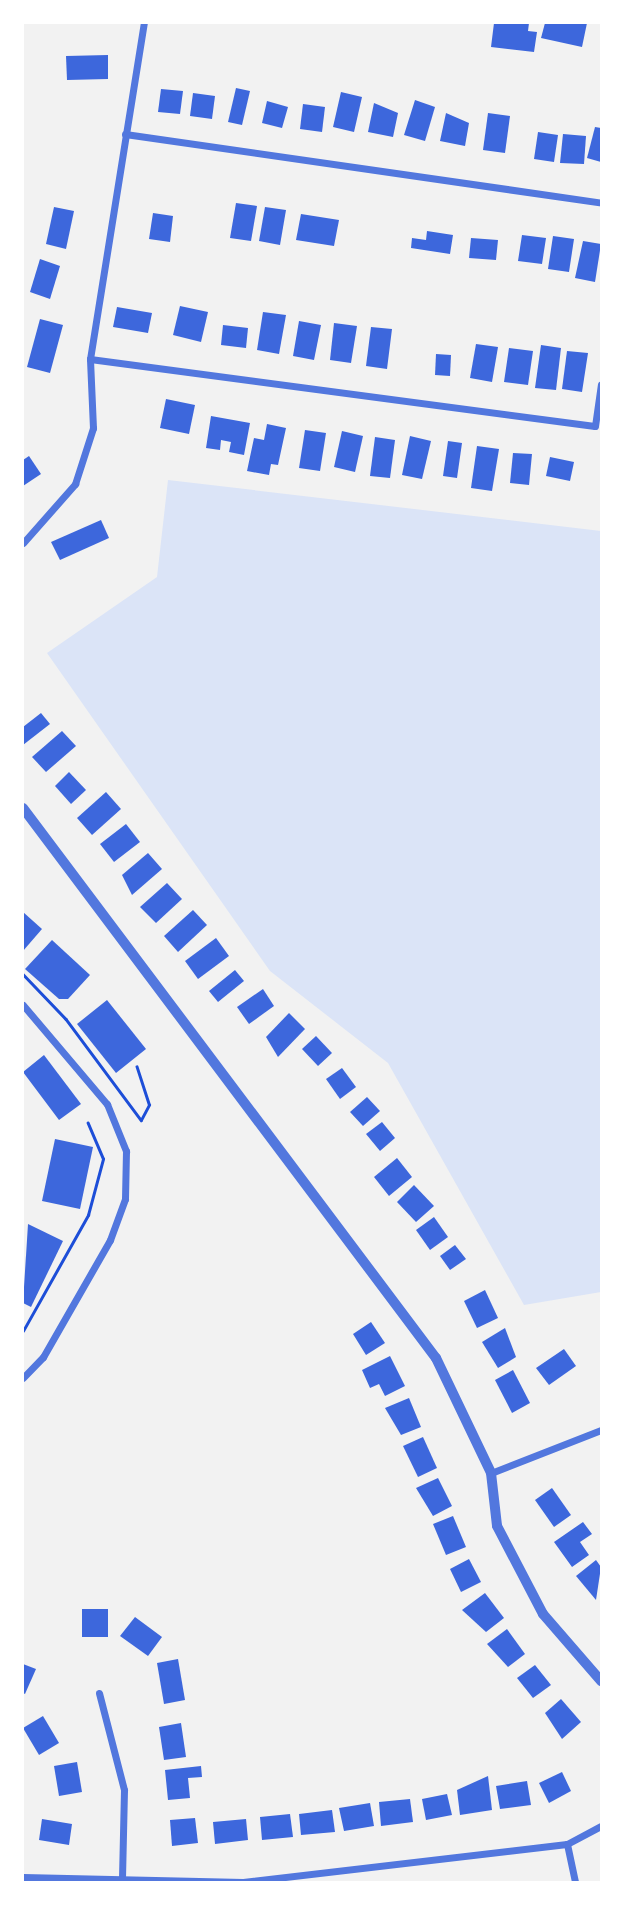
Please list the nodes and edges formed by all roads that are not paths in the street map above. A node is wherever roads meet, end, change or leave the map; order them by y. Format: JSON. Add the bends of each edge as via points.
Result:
{"nodes":[{"id":1,"x":144,"y":23,"type":"edge"},
{"id":2,"x":125,"y":134,"type":"junction"},
{"id":3,"x":601,"y":203,"type":"edge"},
{"id":4,"x":90,"y":359,"type":"junction"},
{"id":5,"x":601,"y":384,"type":"edge"},
{"id":6,"x":23,"y":543,"type":"edge"},
{"id":7,"x":23,"y":808,"type":"edge"},
{"id":8,"x":23,"y":1005,"type":"edge"},
{"id":9,"x":23,"y":1378,"type":"edge"},
{"id":10,"x":601,"y":1430,"type":"edge"},
{"id":11,"x":491,"y":1473,"type":"junction"},
{"id":12,"x":601,"y":1681,"type":"edge"},
{"id":13,"x":99,"y":1693,"type":"dead end"},
{"id":14,"x":601,"y":1826,"type":"edge"},
{"id":15,"x":567,"y":1844,"type":"junction"},
{"id":16,"x":23,"y":1877,"type":"edge"},
{"id":17,"x":122,"y":1879,"type":"junction"},
{"id":18,"x":575,"y":1882,"type":"edge"}],
"edges":[{"from":1,"to":2,"type":"street"},
{"from":2,"to":3,"type":"street"},
{"from":2,"to":4,"type":"street"},
{"from":4,"to":5,"type":"street","via":[[595,426]]},
{"from":4,"to":6,"type":"street","via":[[93,428],[85,462],[60,505]]},
{"from":7,"to":11,"type":"street","via":[[436,1357]]},
{"from":8,"to":9,"type":"street","via":[[107,1104],[126,1151],[125,1199],[110,1240],[43,1357]]},
{"from":10,"to":11,"type":"street"},
{"from":11,"to":12,"type":"street","via":[[497,1526],[543,1614]]},
{"from":13,"to":17,"type":"street","via":[[124,1790]]},
{"from":14,"to":15,"type":"street"},
{"from":15,"to":17,"type":"street","via":[[243,1882]]},
{"from":15,"to":18,"type":"street"},
{"from":16,"to":17,"type":"street"}]}
